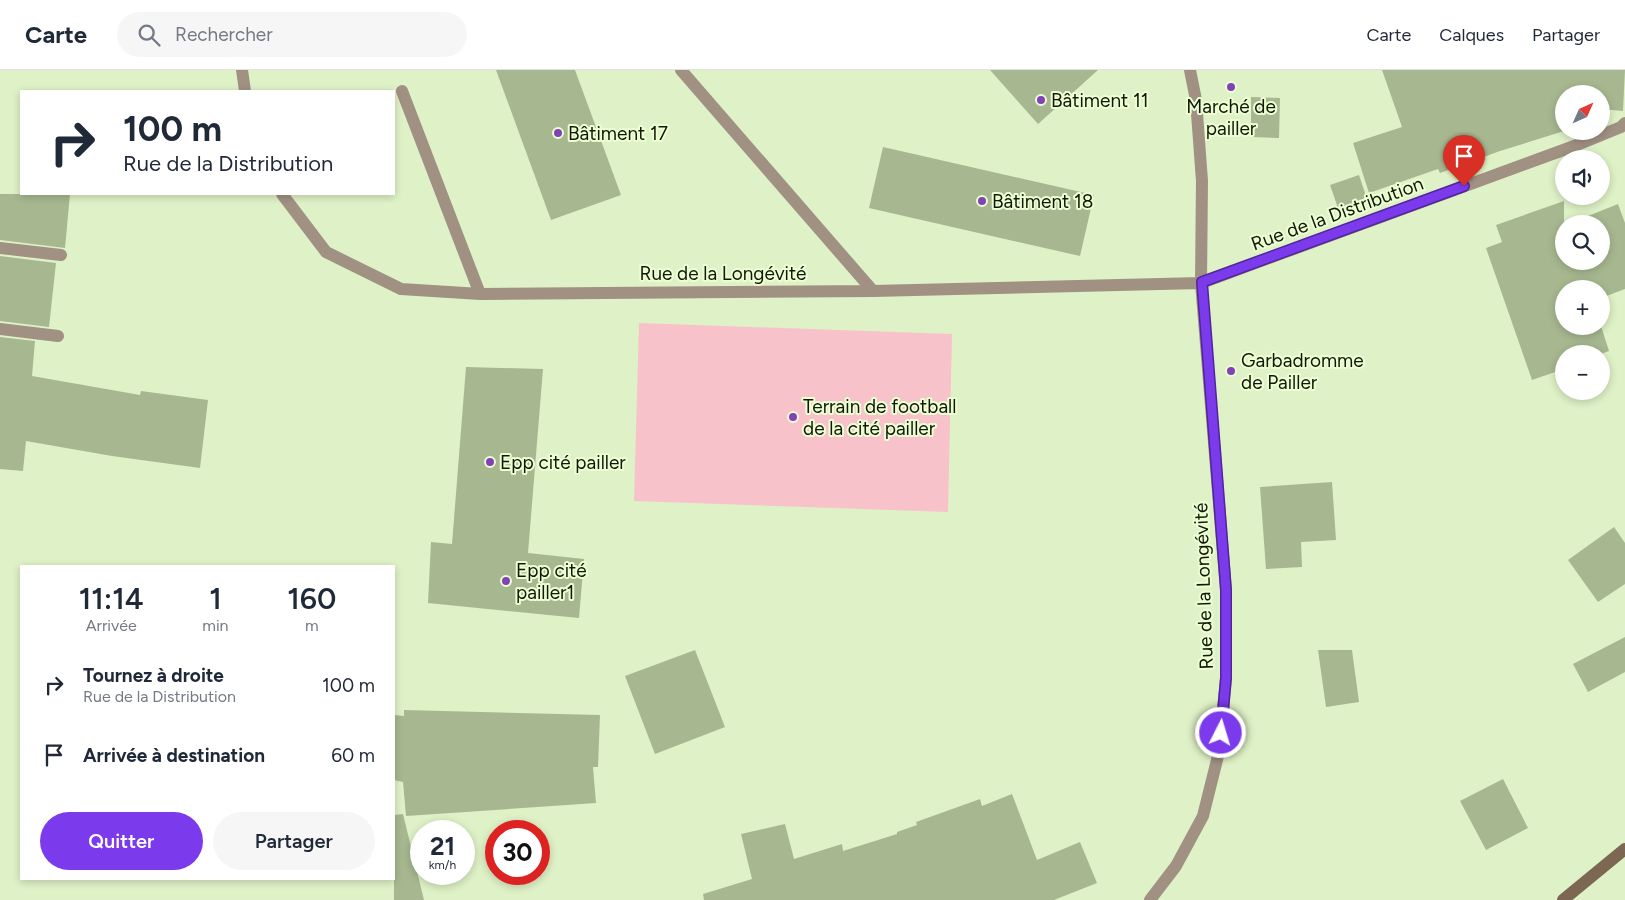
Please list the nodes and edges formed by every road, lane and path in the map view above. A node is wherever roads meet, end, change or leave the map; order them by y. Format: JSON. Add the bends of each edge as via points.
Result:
{"nodes":[{"id":1,"x":242,"y":70,"type":"edge"},
{"id":2,"x":681,"y":70,"type":"edge"},
{"id":3,"x":1190,"y":70,"type":"edge"},
{"id":4,"x":245,"y":90,"type":"edge"},
{"id":5,"x":402,"y":91,"type":"dead end"},
{"id":6,"x":1625,"y":123,"type":"edge"},
{"id":7,"x":283,"y":195,"type":"edge"},
{"id":8,"x":0,"y":248,"type":"edge"},
{"id":9,"x":61,"y":256,"type":"dead end"},
{"id":10,"x":1202,"y":282,"type":"junction"},
{"id":11,"x":873,"y":291,"type":"junction"},
{"id":12,"x":480,"y":294,"type":"junction"},
{"id":13,"x":0,"y":329,"type":"edge"},
{"id":14,"x":58,"y":336,"type":"dead end"},
{"id":15,"x":1625,"y":849,"type":"edge"},
{"id":16,"x":1150,"y":900,"type":"edge"},
{"id":17,"x":1563,"y":900,"type":"edge"}],
"edges":[{"from":1,"to":4,"type":"street"},
{"from":2,"to":11,"type":"street"},
{"from":3,"to":10,"type":"street","name":"Rue de la Longévité","via":[[1196,100],[1202,180]]},
{"from":5,"to":12,"type":"street"},
{"from":6,"to":10,"type":"street","name":"Rue de la Distribution","via":[[1577,145]]},
{"from":7,"to":12,"type":"street","name":"Rue de la Longévité","via":[[326,252],[401,289]]},
{"from":8,"to":9,"type":"street"},
{"from":10,"to":11,"type":"street","name":"Rue de la Longévité"},
{"from":10,"to":16,"type":"street","name":"Rue de la Longévité","via":[[1226,590],[1226,678],[1219,752],[1204,816],[1176,866]]},
{"from":11,"to":12,"type":"street","name":"Rue de la Longévité"},
{"from":13,"to":14,"type":"street"},
{"from":15,"to":17,"type":"main road"}]}
